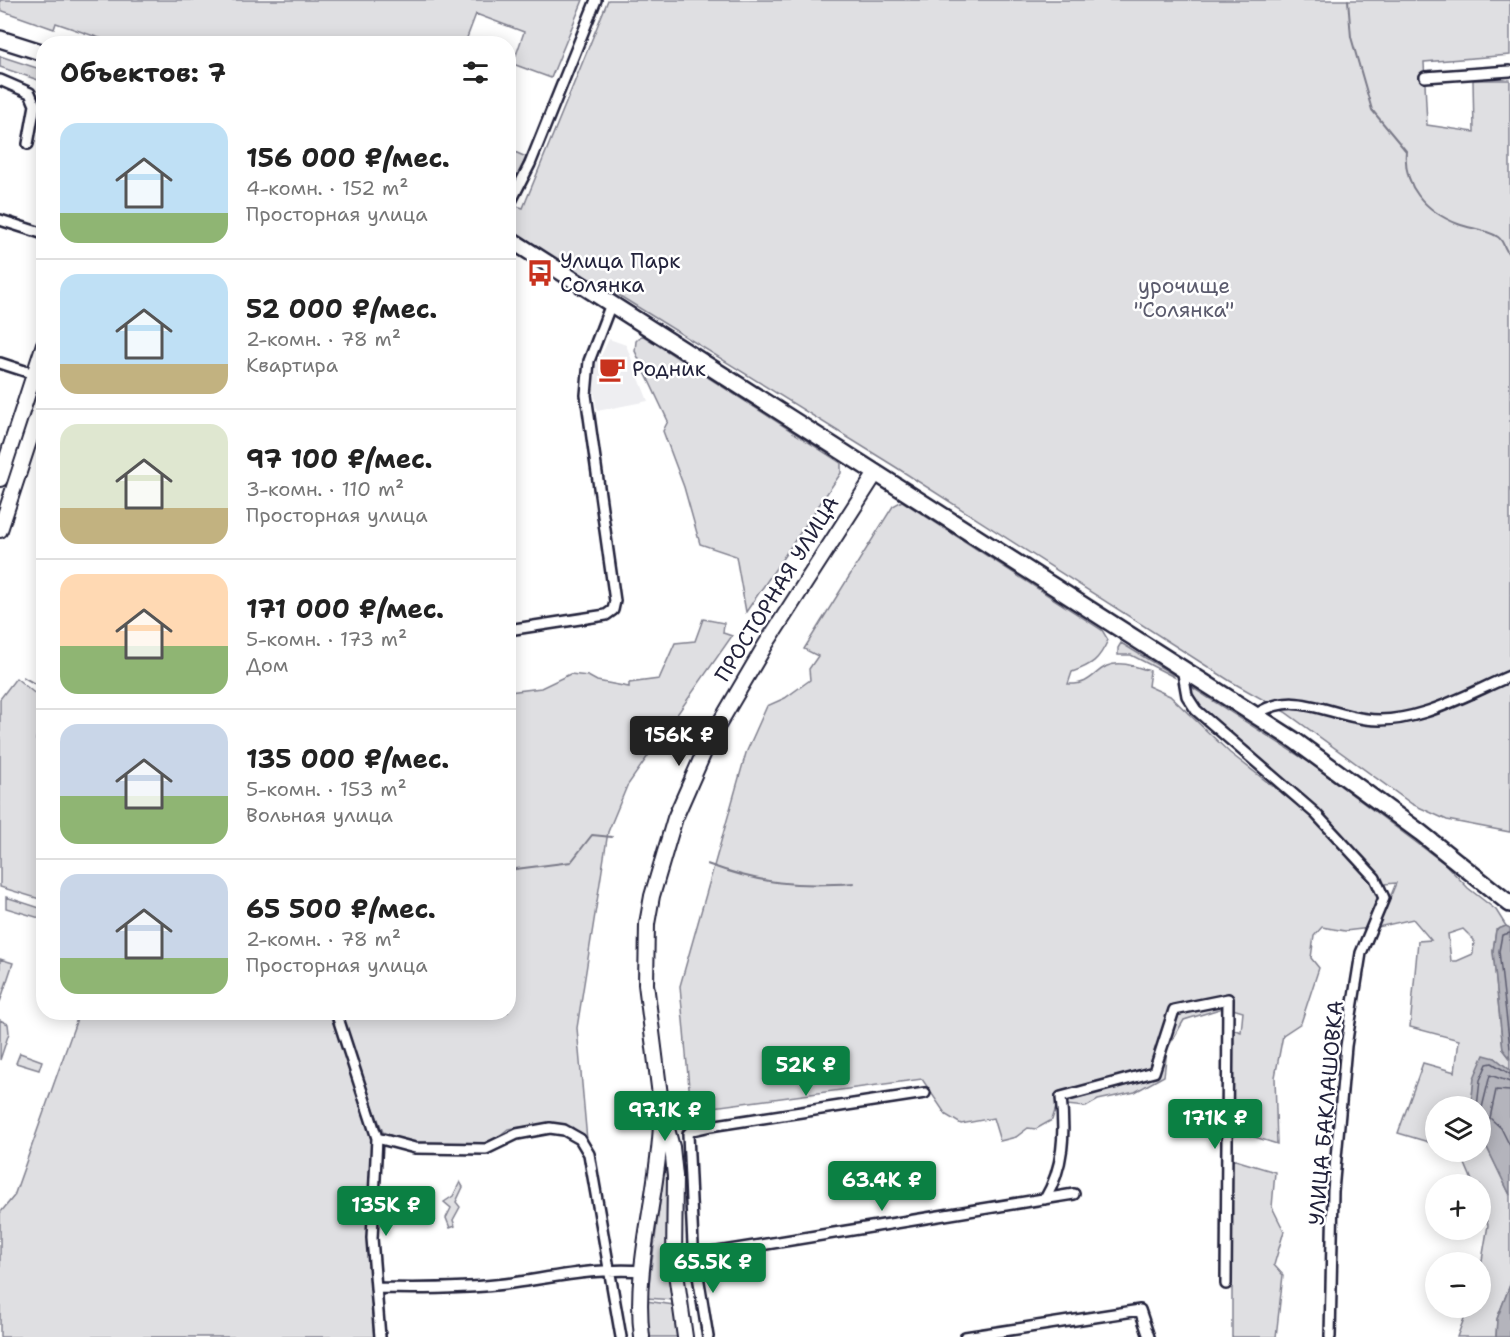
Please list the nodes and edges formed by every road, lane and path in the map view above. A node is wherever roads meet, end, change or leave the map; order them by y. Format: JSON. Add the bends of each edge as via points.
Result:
{"nodes":[{"id":1,"x":596,"y":0,"type":"edge"},
{"id":2,"x":0,"y":39,"type":"edge"},
{"id":3,"x":36,"y":50,"type":"edge"},
{"id":4,"x":1510,"y":71,"type":"edge"},
{"id":5,"x":1425,"y":77,"type":"dead end"},
{"id":6,"x":0,"y":80,"type":"edge"},
{"id":7,"x":28,"y":144,"type":"dead end"},
{"id":8,"x":516,"y":191,"type":"edge"},
{"id":9,"x":0,"y":220,"type":"edge"},
{"id":10,"x":36,"y":231,"type":"edge"},
{"id":11,"x":516,"y":249,"type":"edge"},
{"id":12,"x":614,"y":306,"type":"junction"},
{"id":13,"x":0,"y":363,"type":"edge"},
{"id":14,"x":36,"y":368,"type":"edge"},
{"id":15,"x":34,"y":374,"type":"junction"},
{"id":16,"x":36,"y":422,"type":"edge"},
{"id":17,"x":876,"y":473,"type":"junction"},
{"id":18,"x":0,"y":479,"type":"edge"},
{"id":19,"x":0,"y":530,"type":"edge"},
{"id":20,"x":516,"y":629,"type":"edge"},
{"id":21,"x":1182,"y":668,"type":"junction"},
{"id":22,"x":1510,"y":676,"type":"edge"},
{"id":23,"x":1256,"y":715,"type":"junction"},
{"id":24,"x":1510,"y":904,"type":"edge"},
{"id":25,"x":339,"y":1020,"type":"edge"},
{"id":26,"x":925,"y":1093,"type":"dead end"},
{"id":27,"x":662,"y":1111,"type":"junction"},
{"id":28,"x":377,"y":1137,"type":"junction"},
{"id":29,"x":674,"y":1164,"type":"junction"},
{"id":30,"x":658,"y":1166,"type":"junction"},
{"id":31,"x":1074,"y":1194,"type":"dead end"},
{"id":32,"x":1046,"y":1199,"type":"junction"},
{"id":33,"x":694,"y":1255,"type":"junction"},
{"id":34,"x":674,"y":1258,"type":"junction"},
{"id":35,"x":608,"y":1270,"type":"junction"},
{"id":36,"x":643,"y":1271,"type":"junction"},
{"id":37,"x":1226,"y":1284,"type":"dead end"},
{"id":38,"x":376,"y":1288,"type":"junction"},
{"id":39,"x":380,"y":1337,"type":"edge"},
{"id":40,"x":621,"y":1337,"type":"edge"},
{"id":41,"x":642,"y":1337,"type":"edge"},
{"id":42,"x":685,"y":1337,"type":"edge"},
{"id":43,"x":708,"y":1337,"type":"edge"},
{"id":44,"x":965,"y":1337,"type":"edge"},
{"id":45,"x":1149,"y":1337,"type":"edge"},
{"id":46,"x":1330,"y":1337,"type":"edge"}],
"edges":[{"from":1,"to":8,"type":"street"},
{"from":2,"to":3,"type":"main road"},
{"from":4,"to":5,"type":"street"},
{"from":6,"to":7,"type":"street","via":[[30,93],[35,105]]},
{"from":9,"to":10,"type":"street"},
{"from":11,"to":12,"type":"main road"},
{"from":12,"to":17,"type":"main road"},
{"from":12,"to":20,"type":"street","via":[[589,361],[586,395],[615,601],[613,610],[606,615]]},
{"from":13,"to":15,"type":"street"},
{"from":14,"to":15,"type":"main road"},
{"from":15,"to":18,"type":"main road"},
{"from":16,"to":19,"type":"main road"},
{"from":17,"to":21,"type":"main road"},
{"from":17,"to":27,"type":"main road","name":"ПРОСТОРНАЯ УЛИЦА","via":[[728,706],[675,818],[652,896],[646,954],[646,984]]},
{"from":21,"to":23,"type":"main road"},
{"from":21,"to":46,"type":"street","name":"УЛИЦА БАКЛАШОВКА","via":[[1187,696],[1196,710],[1315,813],[1375,878],[1384,898],[1361,953],[1346,1046],[1333,1191]]},
{"from":22,"to":23,"type":"street","via":[[1437,706],[1387,720],[1350,717],[1292,702],[1278,703]]},
{"from":23,"to":24,"type":"main road","via":[[1385,806]]},
{"from":25,"to":28,"type":"street"},
{"from":26,"to":33,"type":"street","via":[[692,1130],[688,1134]]},
{"from":27,"to":29,"type":"main road","name":"ПРОСТОРНАЯ УЛИЦА"},
{"from":27,"to":30,"type":"main road","name":"ПРОСТОРНАЯ УЛИЦА"},
{"from":28,"to":35,"type":"street","via":[[415,1148],[486,1149],[517,1134],[550,1128],[580,1139],[589,1154]]},
{"from":28,"to":38,"type":"street","via":[[372,1238]]},
{"from":29,"to":30,"type":"main road","via":[[665,1158]]},
{"from":29,"to":34,"type":"main road","name":"ПРОСТОРНАЯ УЛИЦА"},
{"from":30,"to":36,"type":"main road","name":"ПРОСТОРНАЯ УЛИЦА"},
{"from":31,"to":32,"type":"street"},
{"from":32,"to":33,"type":"street"},
{"from":32,"to":37,"type":"street","via":[[1061,1158],[1061,1097],[1154,1072],[1174,1010],[1228,999]]},
{"from":33,"to":34,"type":"street"},
{"from":33,"to":43,"type":"street"},
{"from":34,"to":42,"type":"main road","name":"ПРОСТОРНАЯ УЛИЦА"},
{"from":35,"to":36,"type":"street"},
{"from":35,"to":38,"type":"street","via":[[503,1284]]},
{"from":35,"to":40,"type":"street"},
{"from":36,"to":41,"type":"main road","name":"ПРОСТОРНАЯ УЛИЦА"},
{"from":38,"to":39,"type":"street"},
{"from":44,"to":45,"type":"street","via":[[1140,1310]]}]}
